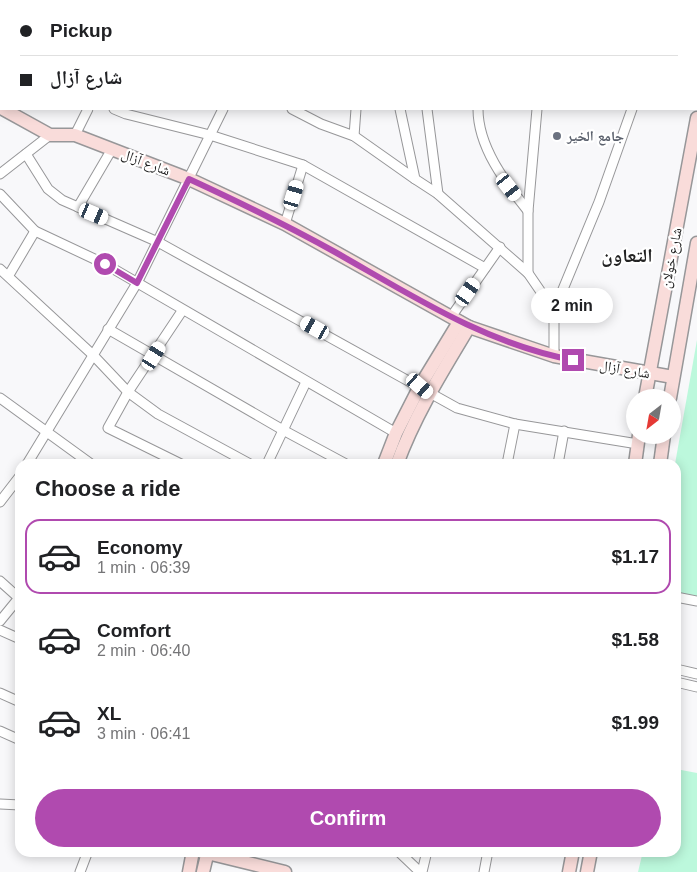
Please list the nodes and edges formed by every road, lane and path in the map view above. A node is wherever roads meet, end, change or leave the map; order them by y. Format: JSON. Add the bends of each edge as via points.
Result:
{"nodes":[{"id":1,"x":5,"y":110,"type":"edge"},
{"id":2,"x":88,"y":110,"type":"edge"},
{"id":3,"x":116,"y":110,"type":"edge"},
{"id":4,"x":222,"y":110,"type":"edge"},
{"id":5,"x":294,"y":110,"type":"edge"},
{"id":6,"x":356,"y":110,"type":"edge"},
{"id":7,"x":400,"y":110,"type":"edge"},
{"id":8,"x":427,"y":110,"type":"edge"},
{"id":9,"x":478,"y":110,"type":"edge"},
{"id":10,"x":537,"y":110,"type":"edge"},
{"id":11,"x":632,"y":110,"type":"edge"},
{"id":12,"x":697,"y":118,"type":"edge"},
{"id":13,"x":50,"y":135,"type":"junction"},
{"id":14,"x":75,"y":135,"type":"junction"},
{"id":15,"x":210,"y":135,"type":"junction"},
{"id":16,"x":354,"y":136,"type":"junction"},
{"id":17,"x":112,"y":149,"type":"junction"},
{"id":18,"x":26,"y":154,"type":"junction"},
{"id":19,"x":302,"y":165,"type":"junction"},
{"id":20,"x":0,"y":174,"type":"edge"},
{"id":21,"x":189,"y":179,"type":"junction"},
{"id":22,"x":415,"y":179,"type":"junction"},
{"id":23,"x":0,"y":194,"type":"edge"},
{"id":24,"x":438,"y":194,"type":"junction"},
{"id":25,"x":78,"y":207,"type":"junction"},
{"id":26,"x":528,"y":211,"type":"junction"},
{"id":27,"x":285,"y":224,"type":"junction"},
{"id":28,"x":35,"y":231,"type":"junction"},
{"id":29,"x":158,"y":242,"type":"junction"},
{"id":30,"x":697,"y":243,"type":"edge"},
{"id":31,"x":500,"y":247,"type":"junction"},
{"id":32,"x":486,"y":268,"type":"junction"},
{"id":33,"x":0,"y":269,"type":"edge"},
{"id":34,"x":528,"y":274,"type":"junction"},
{"id":35,"x":8,"y":275,"type":"junction"},
{"id":36,"x":137,"y":283,"type":"junction"},
{"id":37,"x":182,"y":311,"type":"junction"},
{"id":38,"x":554,"y":311,"type":"junction"},
{"id":39,"x":460,"y":322,"type":"junction"},
{"id":40,"x":108,"y":329,"type":"junction"},
{"id":41,"x":93,"y":355,"type":"junction"},
{"id":42,"x":154,"y":356,"type":"junction"},
{"id":43,"x":554,"y":356,"type":"junction"},
{"id":44,"x":648,"y":373,"type":"junction"},
{"id":45,"x":673,"y":377,"type":"junction"},
{"id":46,"x":306,"y":382,"type":"junction"},
{"id":47,"x":646,"y":389,"type":"edge"},
{"id":48,"x":671,"y":389,"type":"edge"},
{"id":49,"x":425,"y":390,"type":"junction"},
{"id":50,"x":128,"y":392,"type":"junction"},
{"id":51,"x":0,"y":398,"type":"edge"},
{"id":52,"x":515,"y":424,"type":"junction"},
{"id":53,"x":46,"y":430,"type":"junction"},
{"id":54,"x":282,"y":430,"type":"junction"},
{"id":55,"x":564,"y":431,"type":"junction"},
{"id":56,"x":396,"y":433,"type":"junction"},
{"id":57,"x":626,"y":438,"type":"edge"},
{"id":58,"x":638,"y":444,"type":"edge"},
{"id":59,"x":663,"y":444,"type":"edge"},
{"id":60,"x":30,"y":459,"type":"edge"},
{"id":61,"x":81,"y":459,"type":"edge"},
{"id":62,"x":170,"y":459,"type":"edge"},
{"id":63,"x":241,"y":459,"type":"edge"},
{"id":64,"x":270,"y":459,"type":"edge"},
{"id":65,"x":337,"y":459,"type":"edge"},
{"id":66,"x":392,"y":459,"type":"edge"},
{"id":67,"x":393,"y":459,"type":"edge"},
{"id":68,"x":508,"y":459,"type":"edge"},
{"id":69,"x":559,"y":459,"type":"edge"},
{"id":70,"x":635,"y":459,"type":"edge"},
{"id":71,"x":661,"y":459,"type":"edge"},
{"id":72,"x":15,"y":482,"type":"edge"},
{"id":73,"x":0,"y":502,"type":"edge"},
{"id":74,"x":0,"y":581,"type":"edge"},
{"id":75,"x":15,"y":595,"type":"edge"},
{"id":76,"x":681,"y":598,"type":"edge"},
{"id":77,"x":697,"y":601,"type":"edge"},
{"id":78,"x":15,"y":604,"type":"edge"},
{"id":79,"x":0,"y":621,"type":"edge"},
{"id":80,"x":0,"y":630,"type":"edge"},
{"id":81,"x":15,"y":637,"type":"edge"},
{"id":82,"x":681,"y":670,"type":"edge"},
{"id":83,"x":697,"y":674,"type":"edge"},
{"id":84,"x":681,"y":683,"type":"edge"},
{"id":85,"x":697,"y":686,"type":"edge"},
{"id":86,"x":0,"y":693,"type":"edge"},
{"id":87,"x":15,"y":700,"type":"edge"},
{"id":88,"x":0,"y":731,"type":"edge"},
{"id":89,"x":15,"y":738,"type":"edge"},
{"id":90,"x":15,"y":803,"type":"edge"},
{"id":91,"x":0,"y":804,"type":"edge"},
{"id":92,"x":86,"y":857,"type":"edge"},
{"id":93,"x":192,"y":857,"type":"edge"},
{"id":94,"x":204,"y":857,"type":"edge"},
{"id":95,"x":224,"y":857,"type":"edge"},
{"id":96,"x":405,"y":857,"type":"edge"},
{"id":97,"x":425,"y":857,"type":"edge"},
{"id":98,"x":487,"y":857,"type":"edge"},
{"id":99,"x":572,"y":857,"type":"edge"},
{"id":100,"x":590,"y":857,"type":"edge"},
{"id":101,"x":278,"y":871,"type":"edge"},
{"id":102,"x":80,"y":872,"type":"edge"},
{"id":103,"x":189,"y":872,"type":"edge"},
{"id":104,"x":203,"y":872,"type":"edge"},
{"id":105,"x":421,"y":872,"type":"edge"},
{"id":106,"x":484,"y":872,"type":"edge"},
{"id":107,"x":569,"y":872,"type":"edge"},
{"id":108,"x":587,"y":872,"type":"edge"}],
"edges":[{"from":1,"to":13,"type":"street","name":"شارع آزال"},
{"from":2,"to":14,"type":"street"},
{"from":3,"to":15,"type":"street"},
{"from":4,"to":15,"type":"street"},
{"from":5,"to":16,"type":"street"},
{"from":6,"to":16,"type":"street"},
{"from":7,"to":22,"type":"street"},
{"from":8,"to":24,"type":"street"},
{"from":9,"to":26,"type":"street","via":[[478,125],[500,175]]},
{"from":10,"to":26,"type":"street"},
{"from":11,"to":38,"type":"street","via":[[599,202]]},
{"from":12,"to":44,"type":"street","name":"شارع خولان"},
{"from":13,"to":14,"type":"street","name":"شارع آزال"},
{"from":13,"to":18,"type":"street"},
{"from":14,"to":17,"type":"street","name":"شارع آزال"},
{"from":15,"to":19,"type":"street"},
{"from":15,"to":21,"type":"street"},
{"from":16,"to":22,"type":"street"},
{"from":17,"to":21,"type":"street","name":"شارع آزال"},
{"from":17,"to":25,"type":"street"},
{"from":18,"to":20,"type":"street"},
{"from":18,"to":25,"type":"street","via":[[48,189]]},
{"from":19,"to":27,"type":"street"},
{"from":19,"to":32,"type":"street"},
{"from":21,"to":27,"type":"street","name":"شارع آزال"},
{"from":21,"to":29,"type":"street"},
{"from":22,"to":24,"type":"street"},
{"from":23,"to":28,"type":"street"},
{"from":24,"to":31,"type":"street"},
{"from":25,"to":29,"type":"street"},
{"from":26,"to":34,"type":"street"},
{"from":27,"to":39,"type":"street","name":"شارع آزال"},
{"from":28,"to":35,"type":"street"},
{"from":28,"to":36,"type":"street"},
{"from":29,"to":36,"type":"street"},
{"from":29,"to":49,"type":"street"},
{"from":30,"to":45,"type":"street","name":"شارع خولان"},
{"from":31,"to":32,"type":"street"},
{"from":31,"to":34,"type":"street"},
{"from":32,"to":39,"type":"street"},
{"from":33,"to":35,"type":"street"},
{"from":34,"to":38,"type":"street"},
{"from":35,"to":41,"type":"street"},
{"from":36,"to":37,"type":"street"},
{"from":36,"to":40,"type":"street"},
{"from":37,"to":42,"type":"street"},
{"from":37,"to":46,"type":"street"},
{"from":38,"to":43,"type":"street"},
{"from":39,"to":43,"type":"street","name":"شارع آزال"},
{"from":39,"to":49,"type":"street"},
{"from":40,"to":41,"type":"street"},
{"from":40,"to":42,"type":"street"},
{"from":41,"to":50,"type":"street"},
{"from":41,"to":53,"type":"street"},
{"from":42,"to":50,"type":"street"},
{"from":42,"to":54,"type":"street"},
{"from":43,"to":44,"type":"street","name":"شارع آزال"},
{"from":44,"to":45,"type":"street","name":"شارع آزال"},
{"from":44,"to":47,"type":"street","name":"شارع خولان"},
{"from":45,"to":48,"type":"street","name":"شارع خولان"},
{"from":46,"to":54,"type":"street"},
{"from":46,"to":56,"type":"street"},
{"from":49,"to":52,"type":"street","via":[[456,408]]},
{"from":49,"to":56,"type":"street"},
{"from":49,"to":67,"type":"street","via":[[406,438]]},
{"from":50,"to":62,"type":"street","via":[[108,428]]},
{"from":50,"to":63,"type":"street","via":[[158,414]]},
{"from":51,"to":53,"type":"street"},
{"from":52,"to":55,"type":"street"},
{"from":52,"to":68,"type":"street"},
{"from":53,"to":60,"type":"street"},
{"from":53,"to":61,"type":"street"},
{"from":54,"to":64,"type":"street"},
{"from":54,"to":65,"type":"street"},
{"from":55,"to":57,"type":"street"},
{"from":55,"to":69,"type":"street"},
{"from":56,"to":66,"type":"street"},
{"from":58,"to":70,"type":"street"},
{"from":59,"to":71,"type":"street"},
{"from":72,"to":73,"type":"street"},
{"from":74,"to":75,"type":"street"},
{"from":76,"to":77,"type":"street"},
{"from":78,"to":79,"type":"street"},
{"from":80,"to":81,"type":"street"},
{"from":82,"to":83,"type":"street"},
{"from":84,"to":85,"type":"street"},
{"from":86,"to":87,"type":"street"},
{"from":88,"to":89,"type":"street"},
{"from":90,"to":91,"type":"street"},
{"from":92,"to":102,"type":"street"},
{"from":93,"to":103,"type":"street"},
{"from":94,"to":104,"type":"street"},
{"from":95,"to":101,"type":"street"},
{"from":96,"to":105,"type":"street"},
{"from":97,"to":105,"type":"street"},
{"from":98,"to":106,"type":"street"},
{"from":99,"to":107,"type":"street"},
{"from":100,"to":108,"type":"street"}]}
